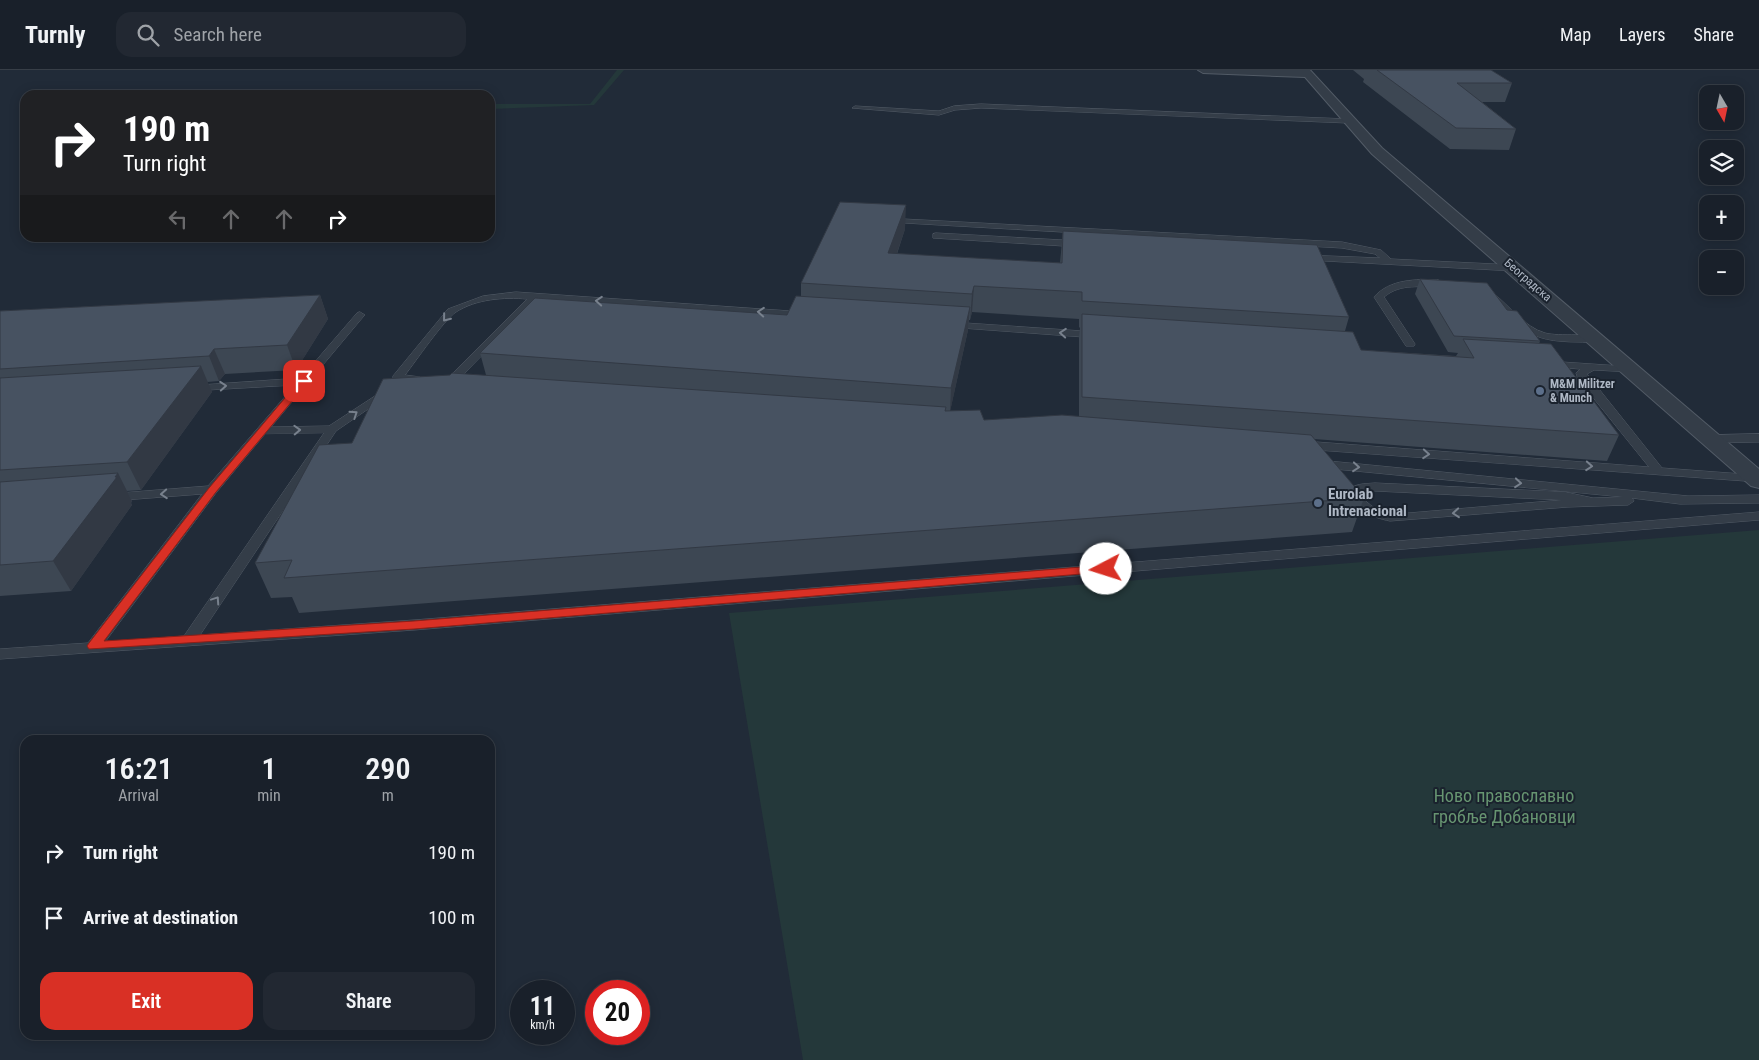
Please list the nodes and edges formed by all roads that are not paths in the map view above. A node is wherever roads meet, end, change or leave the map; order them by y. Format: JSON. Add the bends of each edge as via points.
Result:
{"nodes":[{"id":1,"x":1204,"y":70,"type":"edge"},
{"id":2,"x":1306,"y":72,"type":"edge"},
{"id":3,"x":855,"y":108,"type":"dead end"},
{"id":4,"x":1348,"y":121,"type":"junction"},
{"id":5,"x":878,"y":220,"type":"edge"},
{"id":6,"x":936,"y":236,"type":"dead end"},
{"id":7,"x":1093,"y":245,"type":"edge"},
{"id":8,"x":1300,"y":256,"type":"edge"},
{"id":9,"x":1389,"y":261,"type":"junction"},
{"id":10,"x":1425,"y":264,"type":"junction"},
{"id":11,"x":1515,"y":268,"type":"junction"},
{"id":12,"x":1478,"y":289,"type":"edge"},
{"id":13,"x":534,"y":297,"type":"junction"},
{"id":14,"x":360,"y":315,"type":"dead end"},
{"id":15,"x":817,"y":316,"type":"edge"},
{"id":16,"x":944,"y":324,"type":"edge"},
{"id":17,"x":1104,"y":335,"type":"edge"},
{"id":18,"x":1596,"y":339,"type":"junction"},
{"id":19,"x":1410,"y":344,"type":"dead end"},
{"id":20,"x":1539,"y":364,"type":"edge"},
{"id":21,"x":1592,"y":367,"type":"junction"},
{"id":22,"x":1632,"y":369,"type":"junction"},
{"id":23,"x":397,"y":378,"type":"junction"},
{"id":24,"x":426,"y":379,"type":"edge"},
{"id":25,"x":304,"y":381,"type":"junction"},
{"id":26,"x":472,"y":382,"type":"edge"},
{"id":27,"x":177,"y":389,"type":"edge"},
{"id":28,"x":332,"y":429,"type":"junction"},
{"id":29,"x":262,"y":431,"type":"junction"},
{"id":30,"x":1710,"y":438,"type":"junction"},
{"id":31,"x":1759,"y":438,"type":"edge"},
{"id":32,"x":1292,"y":444,"type":"edge"},
{"id":33,"x":1302,"y":462,"type":"edge"},
{"id":34,"x":1658,"y":471,"type":"junction"},
{"id":35,"x":1757,"y":480,"type":"edge"},
{"id":36,"x":212,"y":490,"type":"junction"},
{"id":37,"x":96,"y":498,"type":"edge"},
{"id":38,"x":1759,"y":499,"type":"edge"},
{"id":39,"x":1689,"y":500,"type":"junction"},
{"id":40,"x":1592,"y":502,"type":"junction"},
{"id":41,"x":1759,"y":516,"type":"edge"},
{"id":42,"x":189,"y":640,"type":"junction"},
{"id":43,"x":94,"y":646,"type":"junction"},
{"id":44,"x":0,"y":654,"type":"edge"}],
"edges":[{"from":1,"to":2,"type":"street"},
{"from":2,"to":4,"type":"street","name":"Београдска"},
{"from":3,"to":4,"type":"lane","via":[[939,113],[960,107],[982,106]]},
{"from":4,"to":11,"type":"street","name":"Београдска","via":[[1377,151]]},
{"from":5,"to":9,"type":"lane","via":[[1342,245],[1378,252]]},
{"from":6,"to":7,"type":"lane"},
{"from":8,"to":9,"type":"lane"},
{"from":9,"to":10,"type":"lane"},
{"from":10,"to":11,"type":"lane"},
{"from":10,"to":19,"type":"lane","via":[[1443,283],[1399,285],[1385,290],[1379,297]]},
{"from":11,"to":18,"type":"street","name":"Београдска"},
{"from":12,"to":18,"type":"lane","via":[[1496,299],[1530,331],[1554,338]]},
{"from":15,"to":13,"type":"lane","one_way":true},
{"from":13,"to":23,"type":"lane","one_way":true,"via":[[489,297],[461,305],[452,311]]},
{"from":13,"to":26,"type":"lane","via":[[448,380]]},
{"from":14,"to":25,"type":"lane"},
{"from":17,"to":16,"type":"lane","one_way":true},
{"from":18,"to":22,"type":"street","name":"Београдска"},
{"from":20,"to":21,"type":"lane"},
{"from":21,"to":22,"type":"lane"},
{"from":21,"to":34,"type":"lane","via":[[1581,373],[1582,377]]},
{"from":22,"to":30,"type":"street","name":"Београдска"},
{"from":23,"to":24,"type":"lane"},
{"from":28,"to":23,"type":"lane","one_way":true,"via":[[390,394]]},
{"from":27,"to":25,"type":"lane","one_way":true},
{"from":25,"to":29,"type":"lane"},
{"from":29,"to":28,"type":"lane","one_way":true},
{"from":42,"to":28,"type":"lane","one_way":true},
{"from":29,"to":36,"type":"lane"},
{"from":30,"to":31,"type":"lane"},
{"from":30,"to":35,"type":"street","name":"Београдска"},
{"from":32,"to":34,"type":"lane","one_way":true},
{"from":33,"to":39,"type":"lane","one_way":true},
{"from":34,"to":35,"type":"lane"},
{"from":36,"to":37,"type":"lane","one_way":true},
{"from":36,"to":43,"type":"lane"},
{"from":38,"to":39,"type":"lane"},
{"from":39,"to":40,"type":"lane"},
{"from":40,"to":40,"type":"lane","one_way":true,"via":[[1396,518],[1373,513],[1361,505],[1353,492],[1358,488],[1394,488],[1565,496]]},
{"from":41,"to":42,"type":"lane","via":[[424,624]]},
{"from":42,"to":43,"type":"lane"},
{"from":43,"to":44,"type":"lane"}]}
